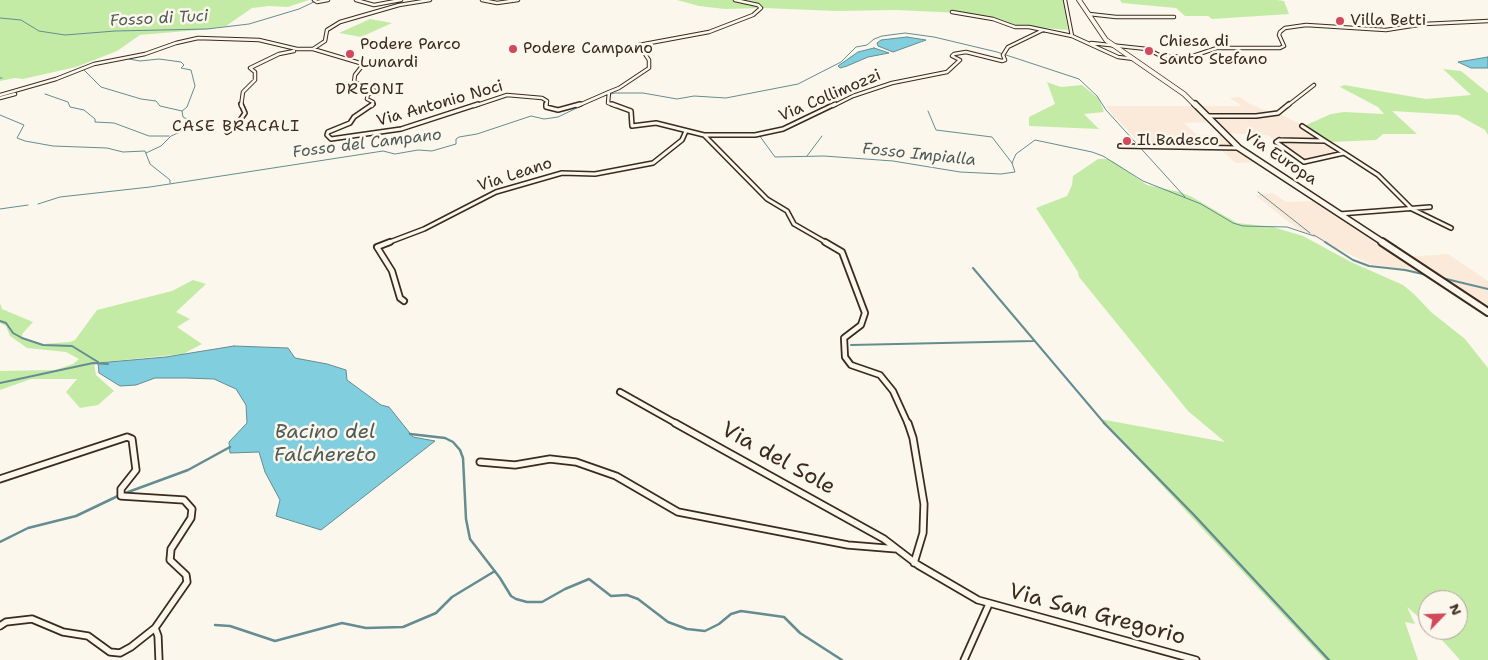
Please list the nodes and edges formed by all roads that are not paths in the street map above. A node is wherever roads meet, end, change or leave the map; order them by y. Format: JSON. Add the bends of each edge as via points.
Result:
{"nodes":[{"id":1,"x":314,"y":0,"type":"edge"},
{"id":2,"x":328,"y":0,"type":"edge"},
{"id":3,"x":356,"y":0,"type":"edge"},
{"id":4,"x":401,"y":0,"type":"edge"},
{"id":5,"x":421,"y":0,"type":"edge"},
{"id":6,"x":430,"y":0,"type":"edge"},
{"id":7,"x":482,"y":0,"type":"edge"},
{"id":8,"x":518,"y":0,"type":"edge"},
{"id":9,"x":735,"y":0,"type":"edge"},
{"id":10,"x":1065,"y":0,"type":"edge"},
{"id":11,"x":1079,"y":0,"type":"edge"},
{"id":12,"x":952,"y":12,"type":"dead end"},
{"id":13,"x":1089,"y":14,"type":"junction"},
{"id":14,"x":1174,"y":17,"type":"dead end"},
{"id":15,"x":1488,"y":22,"type":"edge"},
{"id":16,"x":1043,"y":30,"type":"junction"},
{"id":17,"x":1072,"y":36,"type":"junction"},
{"id":18,"x":1090,"y":43,"type":"junction"},
{"id":19,"x":1112,"y":45,"type":"junction"},
{"id":20,"x":312,"y":49,"type":"junction"},
{"id":21,"x":301,"y":50,"type":"junction"},
{"id":22,"x":1134,"y":59,"type":"junction"},
{"id":23,"x":1314,"y":85,"type":"dead end"},
{"id":24,"x":609,"y":92,"type":"junction"},
{"id":25,"x":0,"y":96,"type":"edge"},
{"id":26,"x":1205,"y":116,"type":"junction"},
{"id":27,"x":1302,"y":126,"type":"dead end"},
{"id":28,"x":686,"y":131,"type":"junction"},
{"id":29,"x":227,"y":132,"type":"dead end"},
{"id":30,"x":704,"y":135,"type":"junction"},
{"id":31,"x":1325,"y":140,"type":"junction"},
{"id":32,"x":1120,"y":146,"type":"dead end"},
{"id":33,"x":1239,"y":148,"type":"junction"},
{"id":34,"x":1344,"y":153,"type":"junction"},
{"id":35,"x":1430,"y":207,"type":"dead end"},
{"id":36,"x":1412,"y":209,"type":"junction"},
{"id":37,"x":1339,"y":214,"type":"junction"},
{"id":38,"x":1451,"y":228,"type":"dead end"},
{"id":39,"x":404,"y":301,"type":"dead end"},
{"id":40,"x":1488,"y":312,"type":"edge"},
{"id":41,"x":620,"y":392,"type":"dead end"},
{"id":42,"x":480,"y":462,"type":"dead end"},
{"id":43,"x":0,"y":479,"type":"edge"},
{"id":44,"x":898,"y":549,"type":"junction"},
{"id":45,"x":914,"y":562,"type":"junction"},
{"id":46,"x":989,"y":604,"type":"junction"},
{"id":47,"x":0,"y":626,"type":"edge"},
{"id":48,"x":155,"y":628,"type":"junction"},
{"id":49,"x":159,"y":660,"type":"edge"},
{"id":50,"x":964,"y":660,"type":"edge"},
{"id":51,"x":1196,"y":660,"type":"edge"}],
"edges":[{"from":1,"to":2,"type":"street"},
{"from":3,"to":4,"type":"street","via":[[374,5]]},
{"from":5,"to":6,"type":"street"},
{"from":5,"to":20,"type":"street","via":[[340,22],[327,30],[325,41]]},
{"from":7,"to":8,"type":"street","via":[[502,3]]},
{"from":9,"to":24,"type":"street","via":[[761,8],[753,15],[709,32],[639,45],[649,60],[649,68]]},
{"from":10,"to":17,"type":"street"},
{"from":11,"to":13,"type":"main road","name":"Via Europa"},
{"from":12,"to":16,"type":"street"},
{"from":13,"to":14,"type":"street"},
{"from":13,"to":19,"type":"main road","name":"Via Europa"},
{"from":15,"to":19,"type":"street","via":[[1424,24],[1386,30],[1306,25],[1280,32],[1284,46],[1280,48],[1218,48],[1190,57],[1161,56],[1152,50]]},
{"from":16,"to":17,"type":"street"},
{"from":16,"to":30,"type":"street","name":"Via Collimozzi","via":[[1008,47],[1003,55],[1005,60],[966,52],[954,54],[952,56],[960,60],[947,72],[892,83],[845,99],[783,129],[756,135]]},
{"from":17,"to":18,"type":"street"},
{"from":18,"to":19,"type":"street"},
{"from":18,"to":22,"type":"street","via":[[1118,57]]},
{"from":19,"to":22,"type":"main road","name":"Via Europa"},
{"from":20,"to":21,"type":"street"},
{"from":20,"to":24,"type":"street","name":"Via Antonio Noci","via":[[360,64],[362,66],[354,82],[378,93],[368,94],[367,99],[373,105],[354,117],[350,124],[328,132],[331,139],[401,129],[507,95],[542,98],[546,107],[558,110],[572,108]]},
{"from":21,"to":25,"type":"street","via":[[247,39],[186,40],[146,54],[94,64]]},
{"from":21,"to":29,"type":"street","via":[[279,54],[250,68],[255,72],[255,80],[243,92],[241,106],[245,113]]},
{"from":22,"to":26,"type":"main road","name":"Via Europa","via":[[1184,94]]},
{"from":23,"to":26,"type":"street","via":[[1278,113]]},
{"from":24,"to":28,"type":"street","via":[[608,103],[631,111],[632,126],[650,123]]},
{"from":26,"to":33,"type":"main road","name":"Via Europa"},
{"from":27,"to":31,"type":"street"},
{"from":28,"to":30,"type":"street"},
{"from":28,"to":39,"type":"street","name":"Via Leano","via":[[682,140],[653,163],[595,174],[562,173],[496,192],[424,229],[377,247],[392,271],[400,298]]},
{"from":30,"to":45,"type":"street","via":[[767,199],[787,211],[794,224],[843,254],[865,313],[861,325],[844,338],[845,357],[851,365],[880,375],[897,400],[914,438],[924,504],[923,533]]},
{"from":31,"to":34,"type":"street"},
{"from":31,"to":34,"type":"street","via":[[1276,142],[1304,162]]},
{"from":32,"to":33,"type":"street"},
{"from":33,"to":37,"type":"main road","name":"Via Europa"},
{"from":34,"to":36,"type":"street","via":[[1378,175]]},
{"from":35,"to":36,"type":"street"},
{"from":36,"to":37,"type":"street"},
{"from":36,"to":38,"type":"street"},
{"from":37,"to":40,"type":"main road","name":"Via Europa"},
{"from":41,"to":44,"type":"street","name":"Via del Sole","via":[[781,480]]},
{"from":42,"to":44,"type":"street","via":[[514,465],[550,458],[576,462],[616,476],[678,512],[857,547]]},
{"from":43,"to":48,"type":"street","via":[[127,437],[132,439],[136,470],[122,489],[121,496],[184,500],[192,508],[191,518],[171,549],[170,560],[186,575],[187,582]]},
{"from":44,"to":45,"type":"street","name":"Via del Sole"},
{"from":45,"to":46,"type":"street","name":"Via San Gregorio"},
{"from":46,"to":50,"type":"street"},
{"from":46,"to":51,"type":"street","name":"Via San Gregorio"},
{"from":47,"to":48,"type":"street","via":[[6,622],[32,620],[63,632],[88,636],[110,652],[120,654]]},
{"from":48,"to":49,"type":"street"}]}
